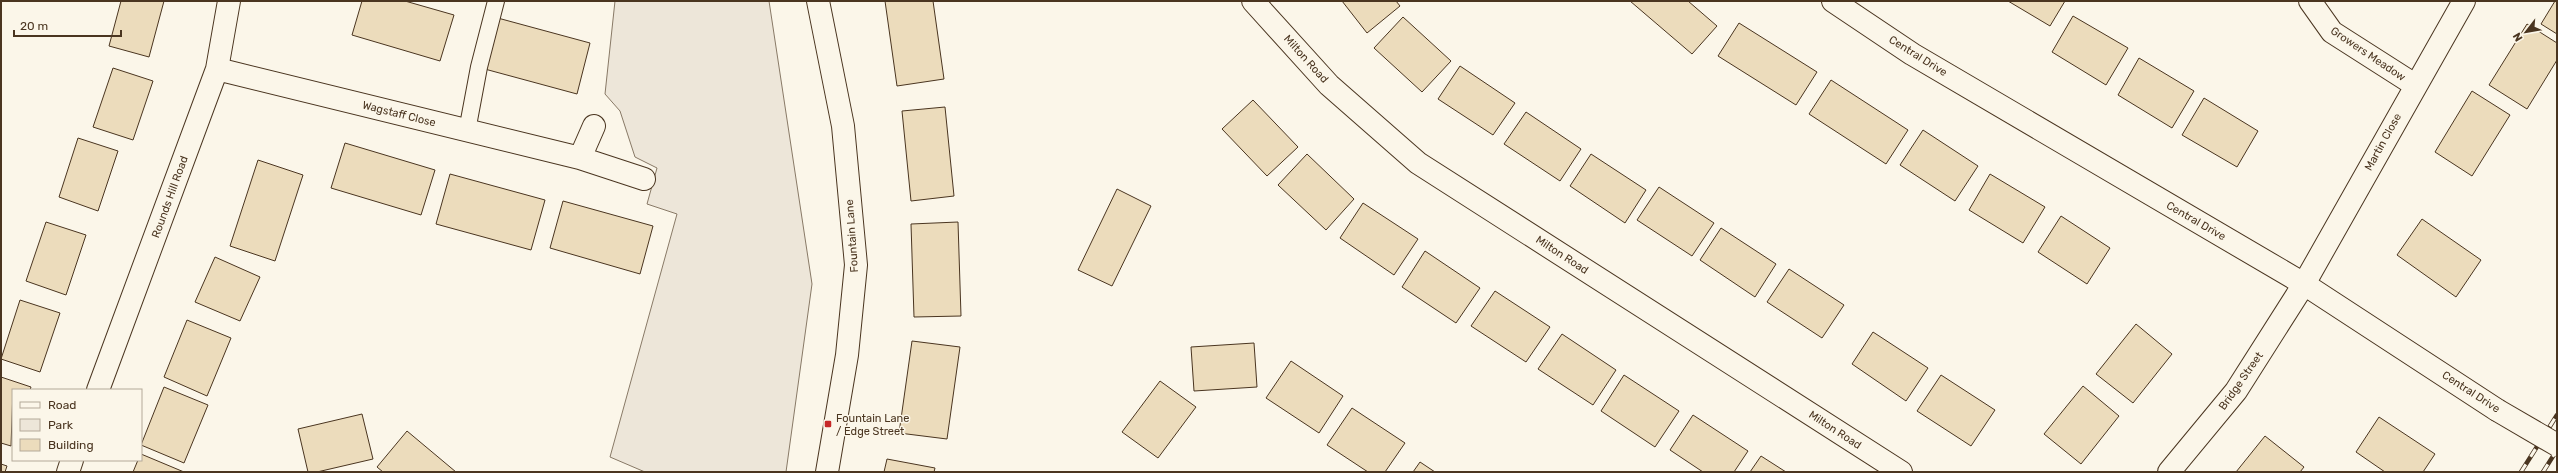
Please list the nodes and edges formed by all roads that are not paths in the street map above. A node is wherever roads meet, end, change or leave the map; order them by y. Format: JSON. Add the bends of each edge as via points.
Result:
{"nodes":[{"id":1,"x":229,"y":1,"type":"edge"},
{"id":2,"x":496,"y":1,"type":"edge"},
{"id":3,"x":818,"y":1,"type":"edge"},
{"id":4,"x":1253,"y":1,"type":"edge"},
{"id":5,"x":1833,"y":1,"type":"edge"},
{"id":6,"x":2310,"y":1,"type":"edge"},
{"id":7,"x":2464,"y":1,"type":"edge"},
{"id":8,"x":217,"y":69,"type":"junction"},
{"id":9,"x":2415,"y":85,"type":"junction"},
{"id":10,"x":594,"y":126,"type":"dead end"},
{"id":11,"x":467,"y":130,"type":"junction"},
{"id":12,"x":580,"y":158,"type":"junction"},
{"id":13,"x":644,"y":179,"type":"dead end"},
{"id":14,"x":2304,"y":284,"type":"junction"},
{"id":15,"x":98,"y":389,"type":"edge"},
{"id":16,"x":2557,"y":445,"type":"edge"},
{"id":17,"x":72,"y":461,"type":"edge"},
{"id":18,"x":68,"y":472,"type":"edge"},
{"id":19,"x":827,"y":472,"type":"edge"},
{"id":20,"x":1901,"y":472,"type":"edge"},
{"id":21,"x":2169,"y":472,"type":"edge"}],
"edges":[{"from":1,"to":8,"type":"street","name":"Rounds Hill Road"},
{"from":2,"to":11,"type":"lane","via":[[479,67]]},
{"from":3,"to":19,"type":"street","name":"Fountain Lane","via":[[843,126],[856,265],[846,355]]},
{"from":4,"to":20,"type":"street","name":"Milton Road","via":[[1329,85],[1418,163]]},
{"from":5,"to":14,"type":"street","name":"Central Drive","via":[[1912,54]]},
{"from":6,"to":9,"type":"street","name":"Growers Meadow","via":[[2332,32]]},
{"from":7,"to":9,"type":"street","name":"Martin Close"},
{"from":8,"to":11,"type":"street","name":"Wagstaff Close"},
{"from":8,"to":15,"type":"street","name":"Rounds Hill Road"},
{"from":9,"to":14,"type":"street","name":"Martin Close"},
{"from":10,"to":12,"type":"street"},
{"from":11,"to":12,"type":"street","name":"Wagstaff Close"},
{"from":12,"to":13,"type":"street","name":"Wagstaff Close"},
{"from":14,"to":16,"type":"street","name":"Central Drive","bridge":true,"via":[[2497,410]]},
{"from":14,"to":21,"type":"street","name":"Bridge Street","via":[[2236,391]]},
{"from":17,"to":18,"type":"street"}]}
